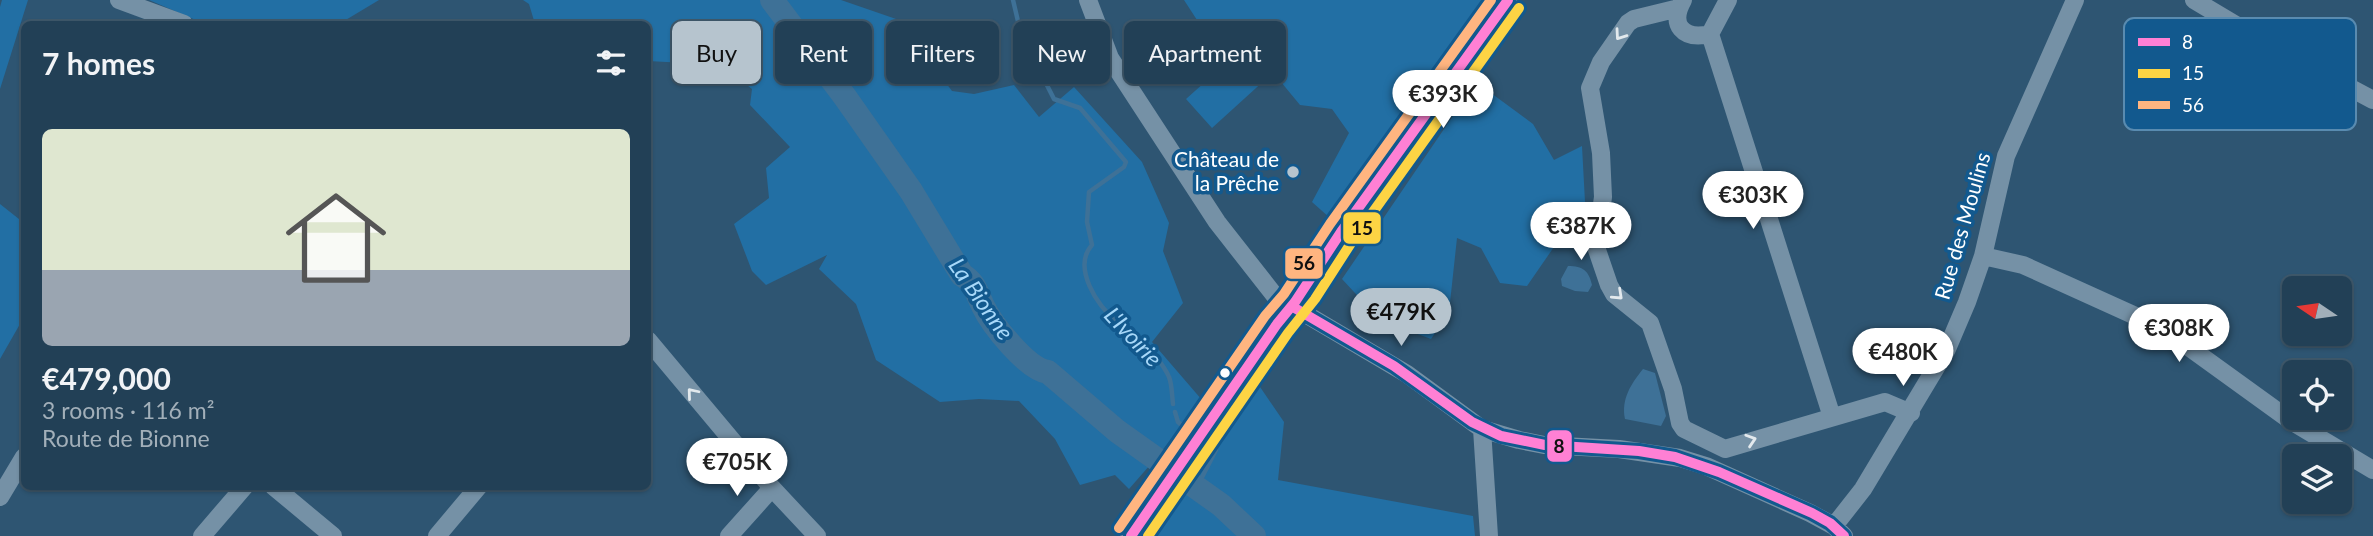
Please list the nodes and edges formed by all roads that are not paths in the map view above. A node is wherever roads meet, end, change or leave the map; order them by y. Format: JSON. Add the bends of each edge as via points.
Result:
{"nodes":[{"id":1,"x":119,"y":0,"type":"edge"},
{"id":2,"x":1088,"y":0,"type":"edge"},
{"id":3,"x":1508,"y":0,"type":"edge"},
{"id":4,"x":1728,"y":0,"type":"edge"},
{"id":5,"x":2076,"y":0,"type":"edge"},
{"id":6,"x":2194,"y":0,"type":"edge"},
{"id":7,"x":1681,"y":4,"type":"edge"},
{"id":8,"x":2224,"y":18,"type":"edge"},
{"id":9,"x":176,"y":21,"type":"edge"},
{"id":10,"x":1710,"y":34,"type":"junction"},
{"id":11,"x":2356,"y":91,"type":"edge"},
{"id":12,"x":2373,"y":100,"type":"edge"},
{"id":13,"x":1983,"y":256,"type":"junction"},
{"id":14,"x":1293,"y":307,"type":"junction"},
{"id":15,"x":651,"y":344,"type":"edge"},
{"id":16,"x":1911,"y":413,"type":"junction"},
{"id":17,"x":1832,"y":417,"type":"junction"},
{"id":18,"x":1482,"y":429,"type":"junction"},
{"id":19,"x":21,"y":462,"type":"edge"},
{"id":20,"x":2373,"y":470,"type":"edge"},
{"id":21,"x":772,"y":488,"type":"junction"},
{"id":22,"x":242,"y":490,"type":"edge"},
{"id":23,"x":278,"y":490,"type":"edge"},
{"id":24,"x":476,"y":490,"type":"edge"},
{"id":25,"x":0,"y":497,"type":"edge"},
{"id":26,"x":1839,"y":531,"type":"edge"},
{"id":27,"x":202,"y":536,"type":"edge"},
{"id":28,"x":333,"y":536,"type":"edge"},
{"id":29,"x":438,"y":536,"type":"edge"},
{"id":30,"x":729,"y":536,"type":"edge"},
{"id":31,"x":817,"y":536,"type":"edge"},
{"id":32,"x":1131,"y":536,"type":"edge"},
{"id":33,"x":1489,"y":536,"type":"edge"}],
"edges":[{"from":1,"to":9,"type":"street"},
{"from":2,"to":14,"type":"street","via":[[1110,58],[1209,210],[1275,296]]},
{"from":3,"to":14,"type":"main road","via":[[1340,233]]},
{"from":4,"to":10,"type":"street"},
{"from":5,"to":13,"type":"street","name":"Rue des Moulins","via":[[2006,156]]},
{"from":6,"to":8,"type":"street"},
{"from":7,"to":10,"type":"street","via":[[1677,22],[1682,30],[1698,37]]},
{"from":7,"to":17,"type":"street","one_way":true,"via":[[1628,23],[1601,62],[1590,88],[1603,197],[1596,247],[1614,294],[1650,323],[1684,429],[1725,449]]},
{"from":10,"to":17,"type":"street"},
{"from":11,"to":12,"type":"street"},
{"from":13,"to":16,"type":"street","name":"Rue des Moulins","via":[[1947,349]]},
{"from":13,"to":20,"type":"street","via":[[2022,265],[2172,335],[2291,421]]},
{"from":14,"to":18,"type":"street","via":[[1407,374]]},
{"from":14,"to":32,"type":"main road"},
{"from":21,"to":15,"type":"street","one_way":true},
{"from":16,"to":17,"type":"street","via":[[1885,402]]},
{"from":16,"to":26,"type":"street","name":"Rue des Moulins"},
{"from":18,"to":26,"type":"street","via":[[1544,445],[1680,458],[1810,513]]},
{"from":18,"to":33,"type":"street"},
{"from":19,"to":25,"type":"street"},
{"from":21,"to":30,"type":"street"},
{"from":21,"to":31,"type":"street"},
{"from":22,"to":27,"type":"street"},
{"from":23,"to":28,"type":"street"},
{"from":24,"to":29,"type":"street"}]}
